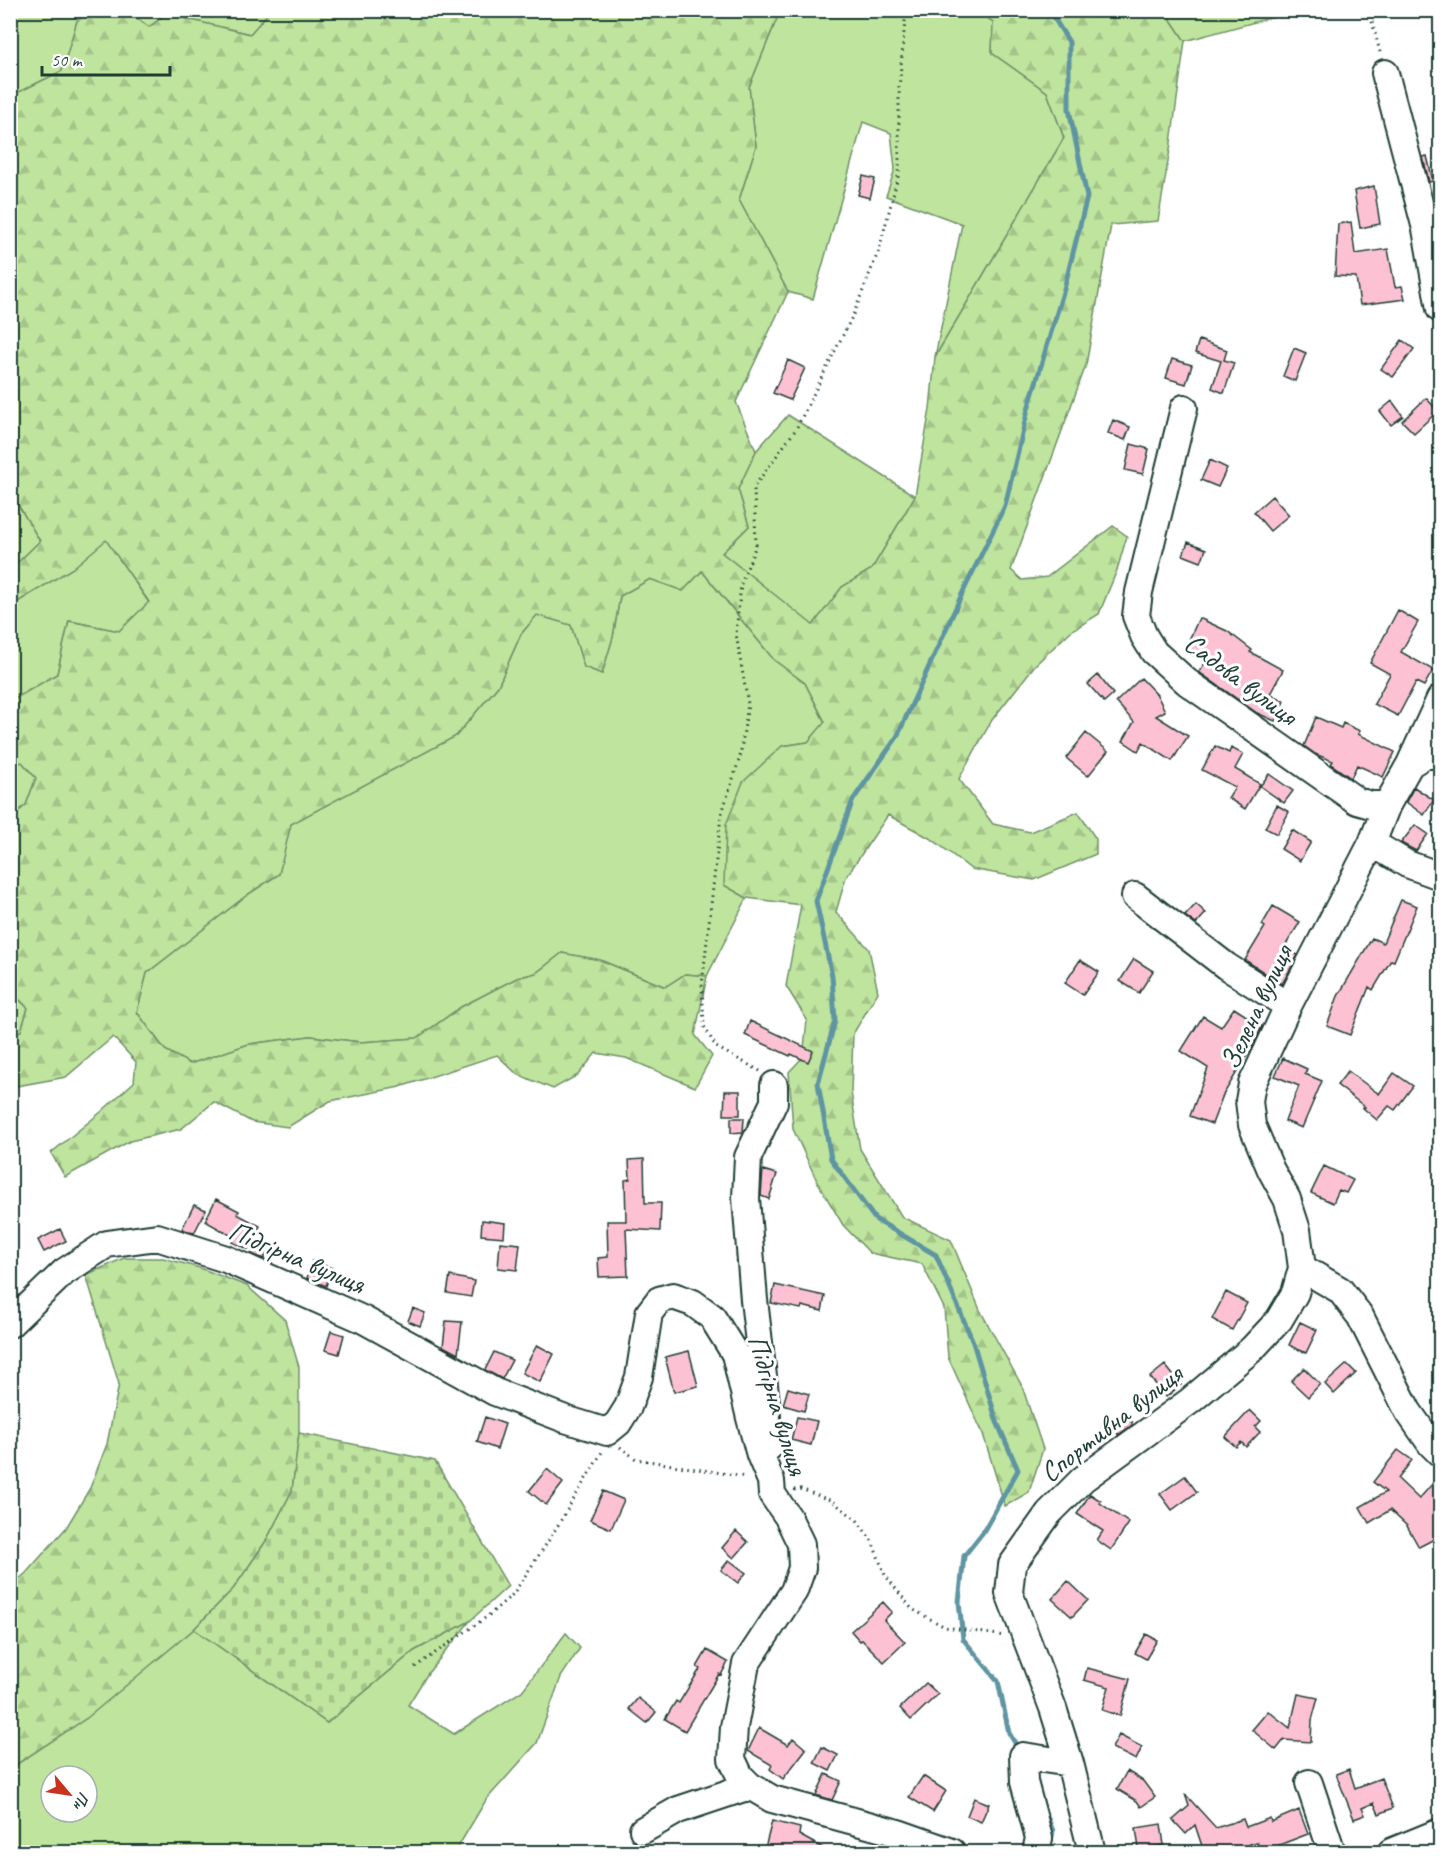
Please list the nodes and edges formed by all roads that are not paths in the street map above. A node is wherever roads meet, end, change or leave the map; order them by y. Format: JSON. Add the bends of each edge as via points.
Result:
{"nodes":[{"id":1,"x":1385,"y":73,"type":"road end"},
{"id":2,"x":1440,"y":309,"type":"edge"},
{"id":3,"x":1184,"y":408,"type":"dead end"},
{"id":4,"x":1440,"y":699,"type":"edge"},
{"id":5,"x":1440,"y":755,"type":"edge"},
{"id":6,"x":1410,"y":764,"type":"junction"},
{"id":7,"x":1388,"y":805,"type":"junction"},
{"id":8,"x":1372,"y":843,"type":"junction"},
{"id":9,"x":1440,"y":876,"type":"edge"},
{"id":10,"x":1135,"y":896,"type":"dead end"},
{"id":11,"x":1288,"y":1006,"type":"junction"},
{"id":12,"x":774,"y":1085,"type":"road end"},
{"id":13,"x":1302,"y":1268,"type":"junction"},
{"id":14,"x":10,"y":1324,"type":"edge"},
{"id":15,"x":1440,"y":1453,"type":"edge"},
{"id":16,"x":771,"y":1488,"type":"junction"},
{"id":17,"x":1070,"y":1763,"type":"junction"},
{"id":18,"x":1309,"y":1782,"type":"dead end"},
{"id":19,"x":750,"y":1786,"type":"junction"},
{"id":20,"x":643,"y":1830,"type":"dead end"},
{"id":21,"x":1440,"y":1832,"type":"edge"},
{"id":22,"x":952,"y":1852,"type":"edge"},
{"id":23,"x":1036,"y":1852,"type":"edge"},
{"id":24,"x":1092,"y":1852,"type":"edge"},
{"id":25,"x":1332,"y":1852,"type":"edge"},
{"id":26,"x":1391,"y":1852,"type":"edge"}],
"edges":[{"from":1,"to":2,"type":"street","via":[[1426,229]]},
{"from":3,"to":7,"type":"street","name":"Садова вулиця","via":[[1138,591],[1136,616],[1144,636],[1154,652],[1187,682],[1357,801]]},
{"from":4,"to":6,"type":"street","name":"Зелена вулиця"},
{"from":5,"to":6,"type":"street","via":[[1425,755]]},
{"from":6,"to":7,"type":"street","name":"Зелена вулиця"},
{"from":7,"to":8,"type":"street","name":"Зелена вулиця"},
{"from":8,"to":9,"type":"street","via":[[1407,864]]},
{"from":8,"to":11,"type":"street","name":"Зелена вулиця"},
{"from":10,"to":11,"type":"street","via":[[1226,966]]},
{"from":11,"to":13,"type":"street","name":"Зелена вулиця","via":[[1252,1084],[1249,1101],[1252,1125],[1287,1199],[1297,1230]]},
{"from":12,"to":16,"type":"street","via":[[774,1102],[748,1157],[746,1198]]},
{"from":13,"to":15,"type":"street","via":[[1340,1290],[1380,1352],[1408,1411]]},
{"from":13,"to":17,"type":"street","name":"Спортивна вулиця","via":[[1295,1293],[1279,1320],[1252,1349],[1190,1401],[1083,1479],[1049,1513],[1012,1565],[1009,1593]]},
{"from":14,"to":16,"type":"street","name":"Підгірна вулиця","via":[[64,1272],[107,1244],[157,1237],[226,1258],[362,1318],[495,1392],[606,1432],[618,1423],[628,1407],[639,1377],[649,1313],[658,1300],[673,1296],[693,1303],[712,1317],[735,1354]]},
{"from":16,"to":19,"type":"street","name":"Підгірна вулиця","via":[[801,1544],[802,1568],[794,1591],[746,1664],[732,1759]]},
{"from":17,"to":23,"type":"street","via":[[1023,1756],[1024,1782],[1039,1838]]},
{"from":17,"to":24,"type":"street","name":"Спортивна вулиця"},
{"from":18,"to":25,"type":"street"},
{"from":19,"to":20,"type":"street","via":[[678,1810]]},
{"from":19,"to":22,"type":"street","name":"Підгірна вулиця","via":[[772,1799]]},
{"from":21,"to":26,"type":"street"}]}
